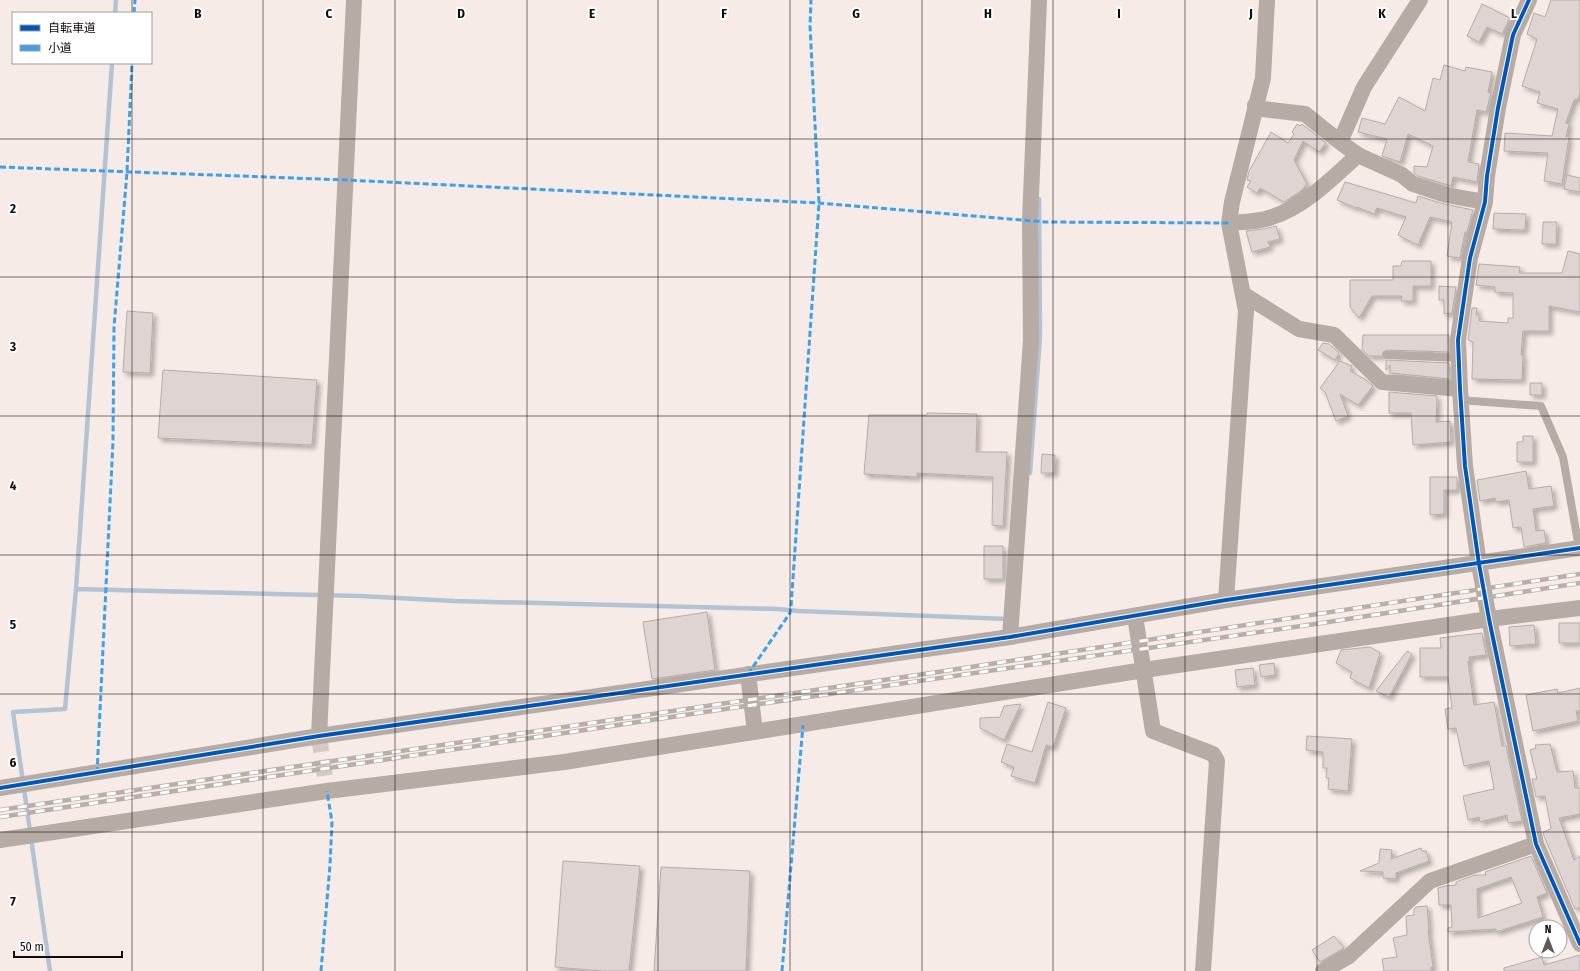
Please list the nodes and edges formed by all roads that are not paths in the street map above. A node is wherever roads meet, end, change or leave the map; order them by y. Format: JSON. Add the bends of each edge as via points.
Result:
{"nodes":[{"id":1,"x":354,"y":0,"type":"edge"},
{"id":2,"x":1039,"y":0,"type":"edge"},
{"id":3,"x":1267,"y":0,"type":"edge"},
{"id":4,"x":1420,"y":0,"type":"edge"},
{"id":5,"x":1530,"y":0,"type":"edge"},
{"id":6,"x":1255,"y":105,"type":"junction"},
{"id":7,"x":1340,"y":142,"type":"junction"},
{"id":8,"x":1358,"y":155,"type":"junction"},
{"id":9,"x":1485,"y":202,"type":"junction"},
{"id":10,"x":1229,"y":223,"type":"junction"},
{"id":11,"x":1243,"y":294,"type":"junction"},
{"id":12,"x":1386,"y":355,"type":"dead end"},
{"id":13,"x":1459,"y":358,"type":"junction"},
{"id":14,"x":1460,"y":394,"type":"junction"},
{"id":15,"x":1580,"y":548,"type":"edge"},
{"id":16,"x":1479,"y":564,"type":"junction"},
{"id":17,"x":1226,"y":600,"type":"junction"},
{"id":18,"x":1580,"y":608,"type":"edge"},
{"id":19,"x":1135,"y":616,"type":"junction"},
{"id":20,"x":1489,"y":619,"type":"junction"},
{"id":21,"x":1010,"y":637,"type":"junction"},
{"id":22,"x":1144,"y":670,"type":"junction"},
{"id":23,"x":748,"y":674,"type":"junction"},
{"id":24,"x":755,"y":732,"type":"junction"},
{"id":25,"x":319,"y":736,"type":"junction"},
{"id":26,"x":0,"y":788,"type":"edge"},
{"id":27,"x":0,"y":840,"type":"edge"},
{"id":28,"x":1536,"y":844,"type":"junction"},
{"id":29,"x":1575,"y":916,"type":"edge"},
{"id":30,"x":1580,"y":944,"type":"edge"},
{"id":31,"x":1203,"y":971,"type":"edge"},
{"id":32,"x":1323,"y":971,"type":"edge"}],
"edges":[{"from":1,"to":25,"type":"street"},
{"from":2,"to":21,"type":"street","via":[[1030,221],[1031,340]]},
{"from":3,"to":6,"type":"street","via":[[1262,78]]},
{"from":4,"to":7,"type":"street","via":[[1364,87]]},
{"from":5,"to":9,"type":"street","via":[[1512,35],[1487,176]]},
{"from":6,"to":7,"type":"street","via":[[1263,109],[1305,114]]},
{"from":6,"to":10,"type":"street"},
{"from":7,"to":8,"type":"street"},
{"from":8,"to":9,"type":"street","via":[[1413,184],[1446,195]]},
{"from":8,"to":10,"type":"street","via":[[1320,189],[1289,210],[1271,218]]},
{"from":9,"to":13,"type":"street","via":[[1470,258],[1458,340]]},
{"from":10,"to":11,"type":"street"},
{"from":11,"to":14,"type":"street","via":[[1299,329],[1334,335],[1382,382]]},
{"from":11,"to":17,"type":"street","via":[[1246,311]]},
{"from":12,"to":13,"type":"lane"},
{"from":13,"to":14,"type":"street"},
{"from":14,"to":15,"type":"lane","via":[[1541,406],[1563,457]]},
{"from":14,"to":16,"type":"street","via":[[1465,466]]},
{"from":15,"to":16,"type":"street"},
{"from":16,"to":17,"type":"street"},
{"from":16,"to":20,"type":"street"},
{"from":17,"to":19,"type":"street"},
{"from":18,"to":20,"type":"street"},
{"from":19,"to":21,"type":"street"},
{"from":19,"to":22,"type":"street"},
{"from":20,"to":22,"type":"street"},
{"from":20,"to":28,"type":"street"},
{"from":21,"to":23,"type":"street"},
{"from":22,"to":24,"type":"street"},
{"from":22,"to":31,"type":"street","via":[[1153,730],[1213,754],[1217,761]]},
{"from":23,"to":24,"type":"street"},
{"from":23,"to":25,"type":"street"},
{"from":24,"to":27,"type":"street","via":[[564,762],[327,791]]},
{"from":25,"to":26,"type":"street"},
{"from":28,"to":29,"type":"street"},
{"from":28,"to":32,"type":"street","via":[[1430,881],[1350,956]]},
{"from":29,"to":30,"type":"street"}]}
